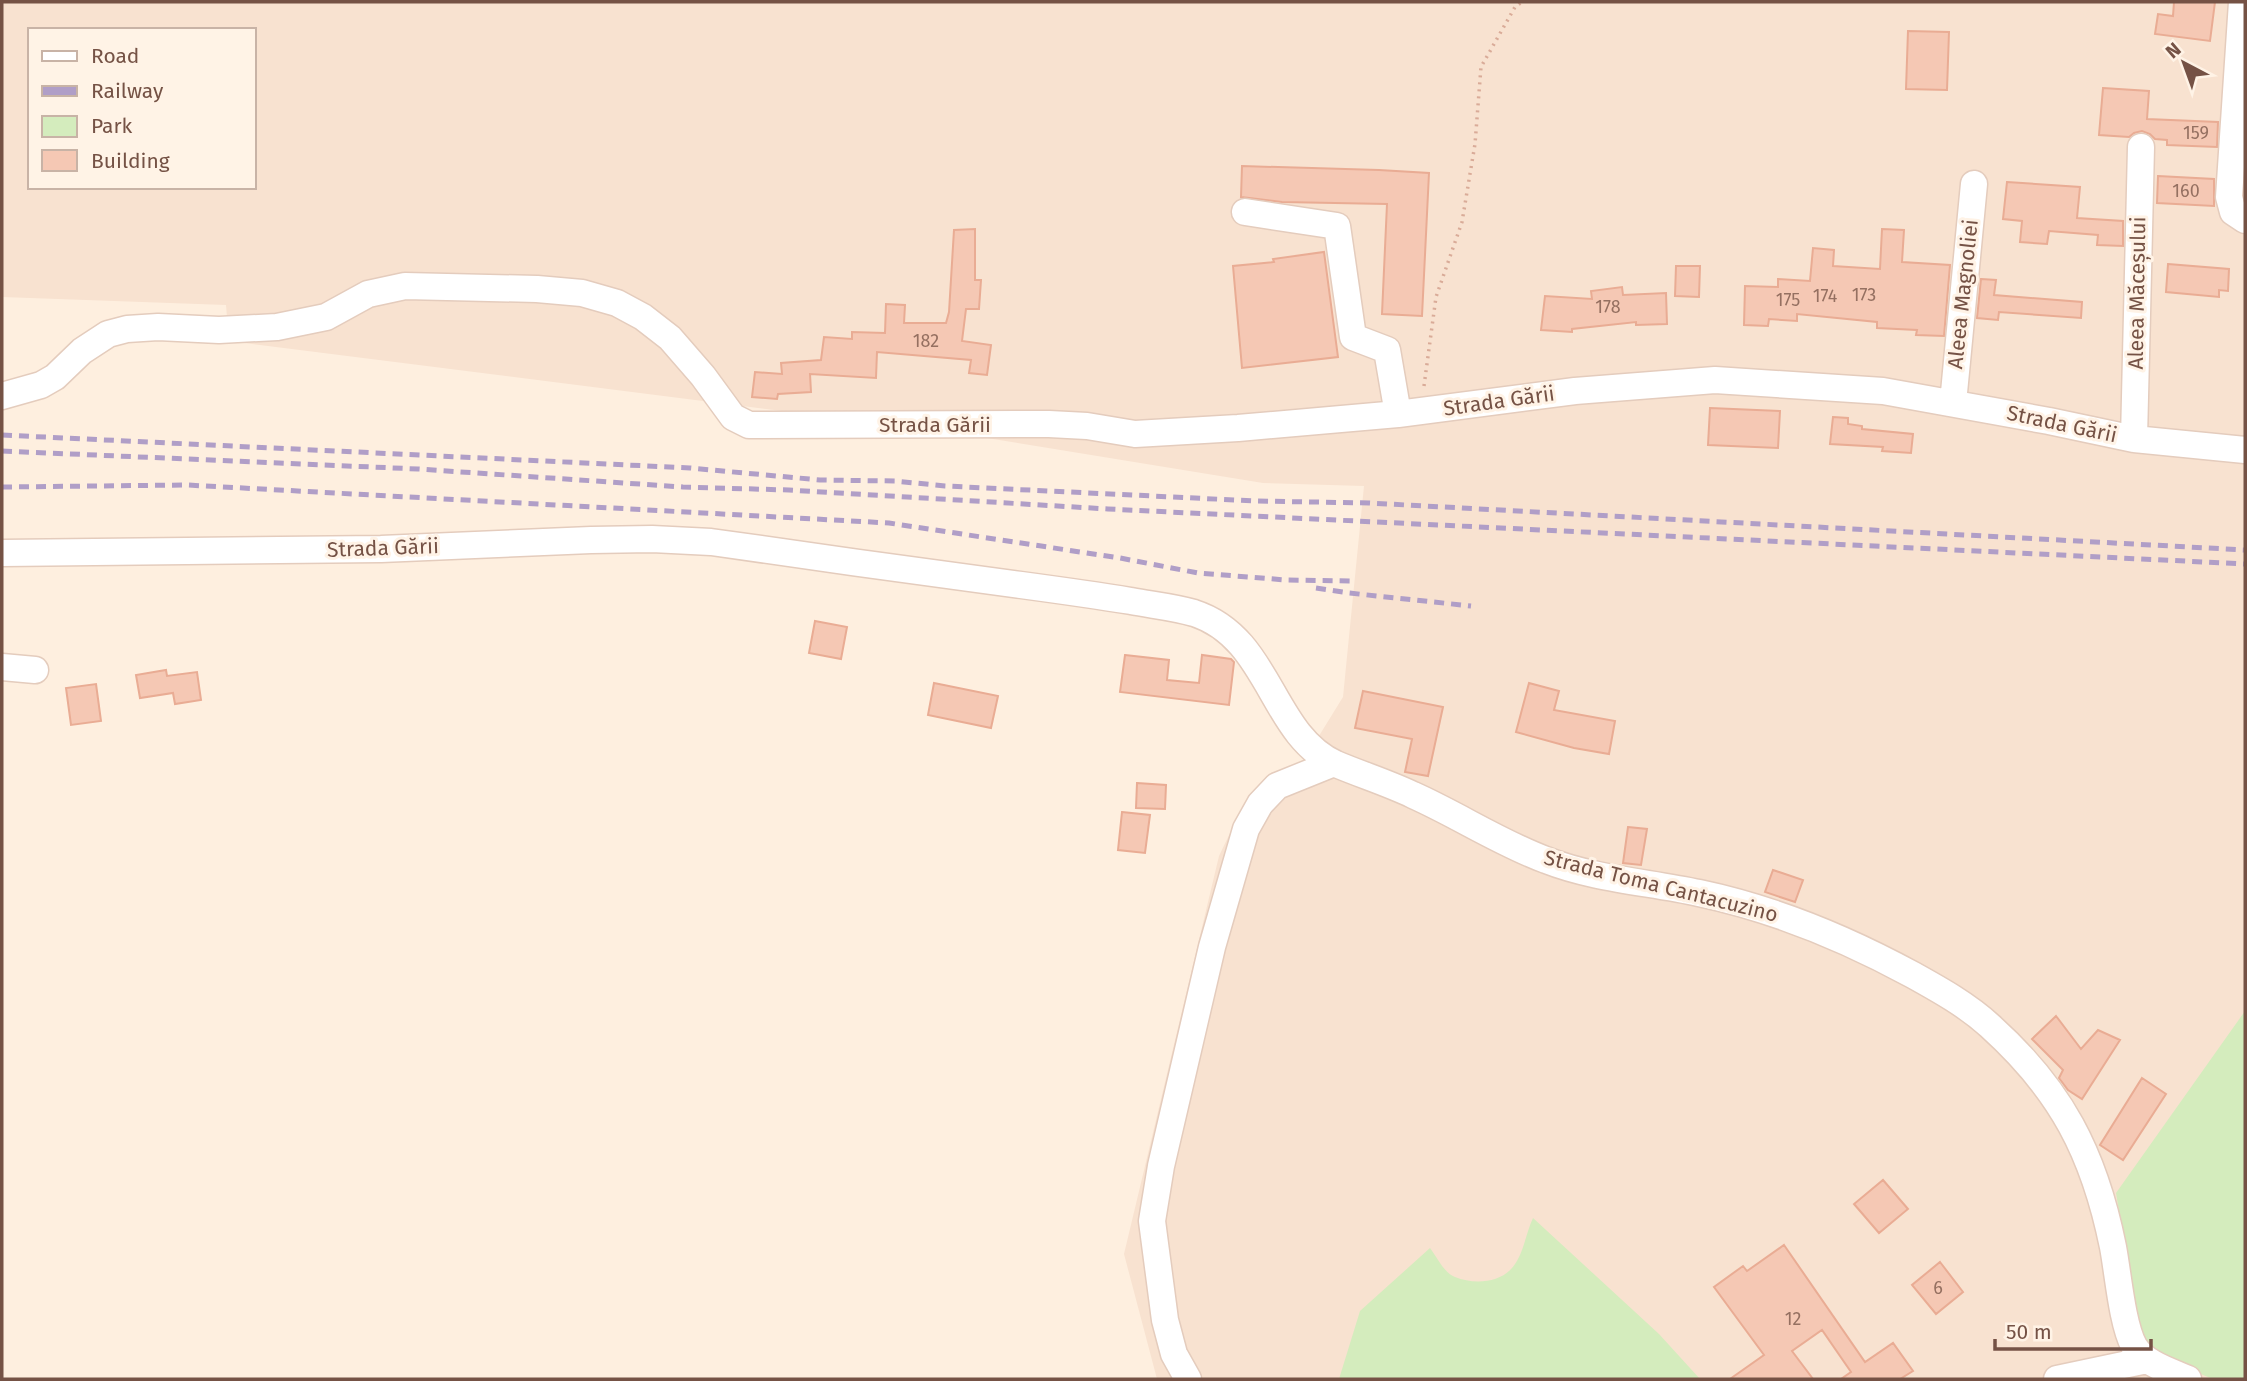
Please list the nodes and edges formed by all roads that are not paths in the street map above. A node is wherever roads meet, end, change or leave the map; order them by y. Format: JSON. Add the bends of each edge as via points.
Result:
{"nodes":[{"id":1,"x":2242,"y":2,"type":"edge"},
{"id":2,"x":2141,"y":147,"type":"dead end"},
{"id":3,"x":1974,"y":184,"type":"dead end"},
{"id":4,"x":1245,"y":212,"type":"dead end"},
{"id":5,"x":2245,"y":220,"type":"edge"},
{"id":6,"x":2,"y":396,"type":"edge"},
{"id":7,"x":1953,"y":403,"type":"junction"},
{"id":8,"x":1409,"y":413,"type":"junction"},
{"id":9,"x":2134,"y":439,"type":"junction"},
{"id":10,"x":2245,"y":450,"type":"edge"},
{"id":11,"x":2,"y":553,"type":"edge"},
{"id":12,"x":1097,"y":596,"type":"joint"},
{"id":13,"x":2,"y":667,"type":"edge"},
{"id":14,"x":35,"y":670,"type":"dead end"},
{"id":15,"x":1334,"y":763,"type":"junction"},
{"id":16,"x":2147,"y":1360,"type":"junction"},
{"id":17,"x":1188,"y":1379,"type":"edge"},
{"id":18,"x":2057,"y":1379,"type":"edge"},
{"id":19,"x":2188,"y":1379,"type":"edge"}],
"edges":[{"from":1,"to":5,"type":"street","via":[[2229,197],[2233,212]]},
{"from":2,"to":9,"type":"street","name":"Aleea Măceșului"},
{"from":3,"to":7,"type":"street","name":"Aleea Magnoliei"},
{"from":4,"to":8,"type":"street","via":[[1337,226],[1353,337],[1387,350]]},
{"from":6,"to":8,"type":"street","name":"Strada Gării","via":[[55,377],[108,334],[158,327],[277,327],[326,317],[368,294],[405,286],[537,289],[582,293],[617,303],[670,338],[733,417],[749,425],[1049,424],[1135,434]]},
{"from":7,"to":8,"type":"street","name":"Strada Gării","via":[[1883,391],[1714,380],[1575,391]]},
{"from":7,"to":9,"type":"street","name":"Strada Gării"},
{"from":9,"to":10,"type":"street","name":"Strada Gării"},
{"from":11,"to":12,"type":"street","name":"Strada Gării","via":[[381,549],[652,539],[711,542]]},
{"from":12,"to":15,"type":"street","name":"Strada Toma Cantacuzino","via":[[1196,614],[1228,631],[1251,656],[1297,730]]},
{"from":13,"to":14,"type":"street"},
{"from":15,"to":16,"type":"street","name":"Strada Toma Cantacuzino","via":[[1415,795],[1545,860],[1779,914],[1897,966],[1976,1014],[2021,1055],[2075,1130],[2107,1217],[2128,1328],[2134,1346]]},
{"from":15,"to":17,"type":"street","via":[[1277,786],[1260,804],[1246,830],[1212,947],[1152,1221],[1164,1320],[1174,1354]]},
{"from":16,"to":18,"type":"street"},
{"from":16,"to":19,"type":"street"}]}
